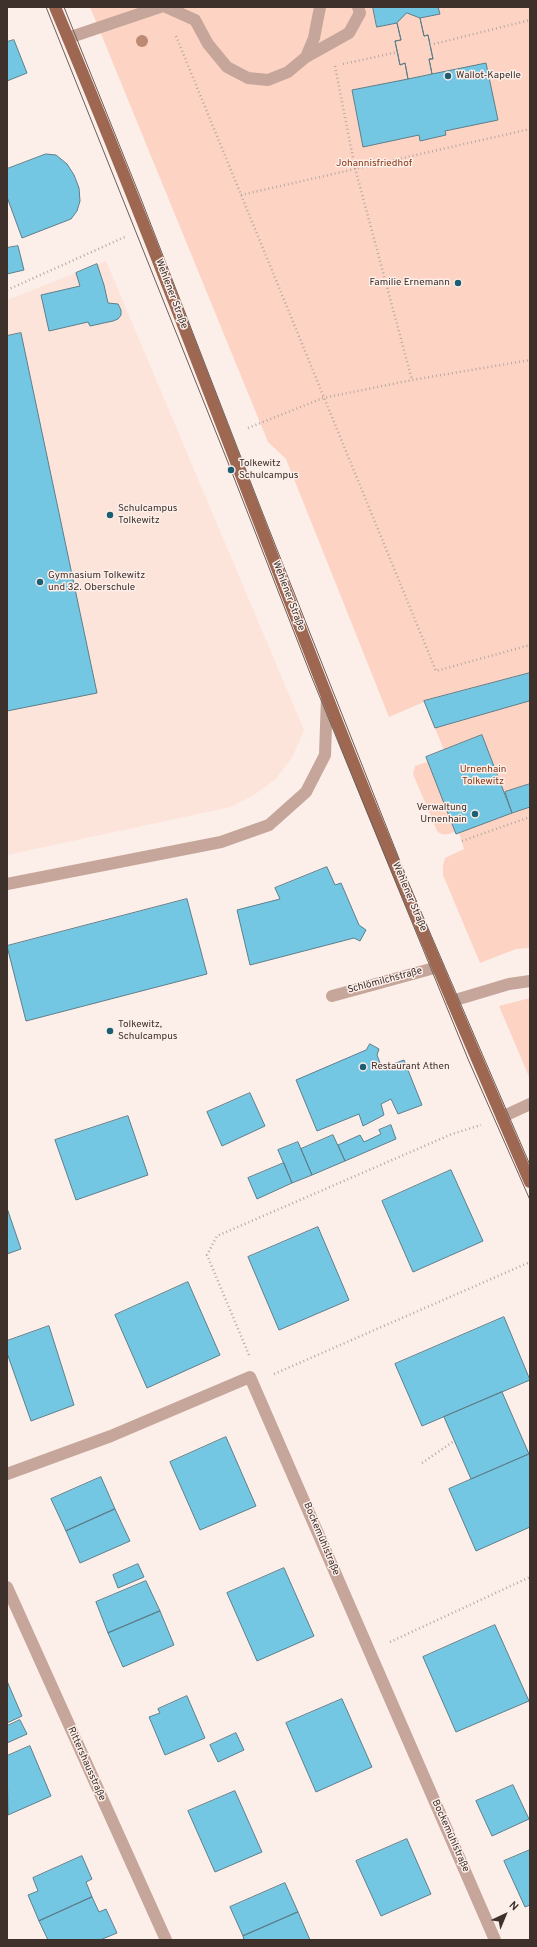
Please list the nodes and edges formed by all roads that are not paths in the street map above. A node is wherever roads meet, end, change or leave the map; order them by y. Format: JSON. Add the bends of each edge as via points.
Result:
{"nodes":[{"id":1,"x":55,"y":7,"type":"edge"},
{"id":2,"x":160,"y":7,"type":"edge"},
{"id":3,"x":166,"y":7,"type":"edge"},
{"id":4,"x":320,"y":7,"type":"edge"},
{"id":5,"x":358,"y":7,"type":"edge"},
{"id":6,"x":68,"y":38,"type":"junction"},
{"id":7,"x":306,"y":57,"type":"junction"},
{"id":8,"x":326,"y":697,"type":"junction"},
{"id":9,"x":7,"y":884,"type":"edge"},
{"id":10,"x":438,"y":967,"type":"junction"},
{"id":11,"x":530,"y":982,"type":"edge"},
{"id":12,"x":332,"y":996,"type":"dead end"},
{"id":13,"x":452,"y":1002,"type":"junction"},
{"id":14,"x":530,"y":1104,"type":"edge"},
{"id":15,"x":502,"y":1117,"type":"junction"},
{"id":16,"x":530,"y":1182,"type":"edge"},
{"id":17,"x":7,"y":1474,"type":"edge"},
{"id":18,"x":7,"y":1587,"type":"edge"},
{"id":19,"x":166,"y":1940,"type":"edge"},
{"id":20,"x":495,"y":1940,"type":"edge"}],
"edges":[{"from":1,"to":6,"type":"main road","name":"Wehlener Straße"},
{"from":2,"to":6,"type":"street"},
{"from":3,"to":7,"type":"street","via":[[195,20],[208,44],[227,67],[248,78],[268,80],[288,72]]},
{"from":4,"to":7,"type":"street","via":[[314,38]]},
{"from":5,"to":7,"type":"street","via":[[360,13],[349,33]]},
{"from":6,"to":8,"type":"main road","name":"Wehlener Straße","via":[[146,229]]},
{"from":8,"to":9,"type":"street","via":[[324,755],[306,792],[269,825],[221,842]]},
{"from":8,"to":10,"type":"main road","name":"Wehlener Straße"},
{"from":10,"to":12,"type":"street","name":"Schlömilchstraße"},
{"from":10,"to":13,"type":"main road","name":"Wehlener Straße"},
{"from":11,"to":13,"type":"street","via":[[509,984]]},
{"from":13,"to":15,"type":"main road","name":"Wehlener Straße"},
{"from":14,"to":15,"type":"street"},
{"from":15,"to":16,"type":"main road","name":"Wehlener Straße"},
{"from":17,"to":20,"type":"street","name":"Bockemühlstraße","via":[[110,1436],[250,1377]]},
{"from":18,"to":19,"type":"street","name":"Rittershausstraße"}]}
